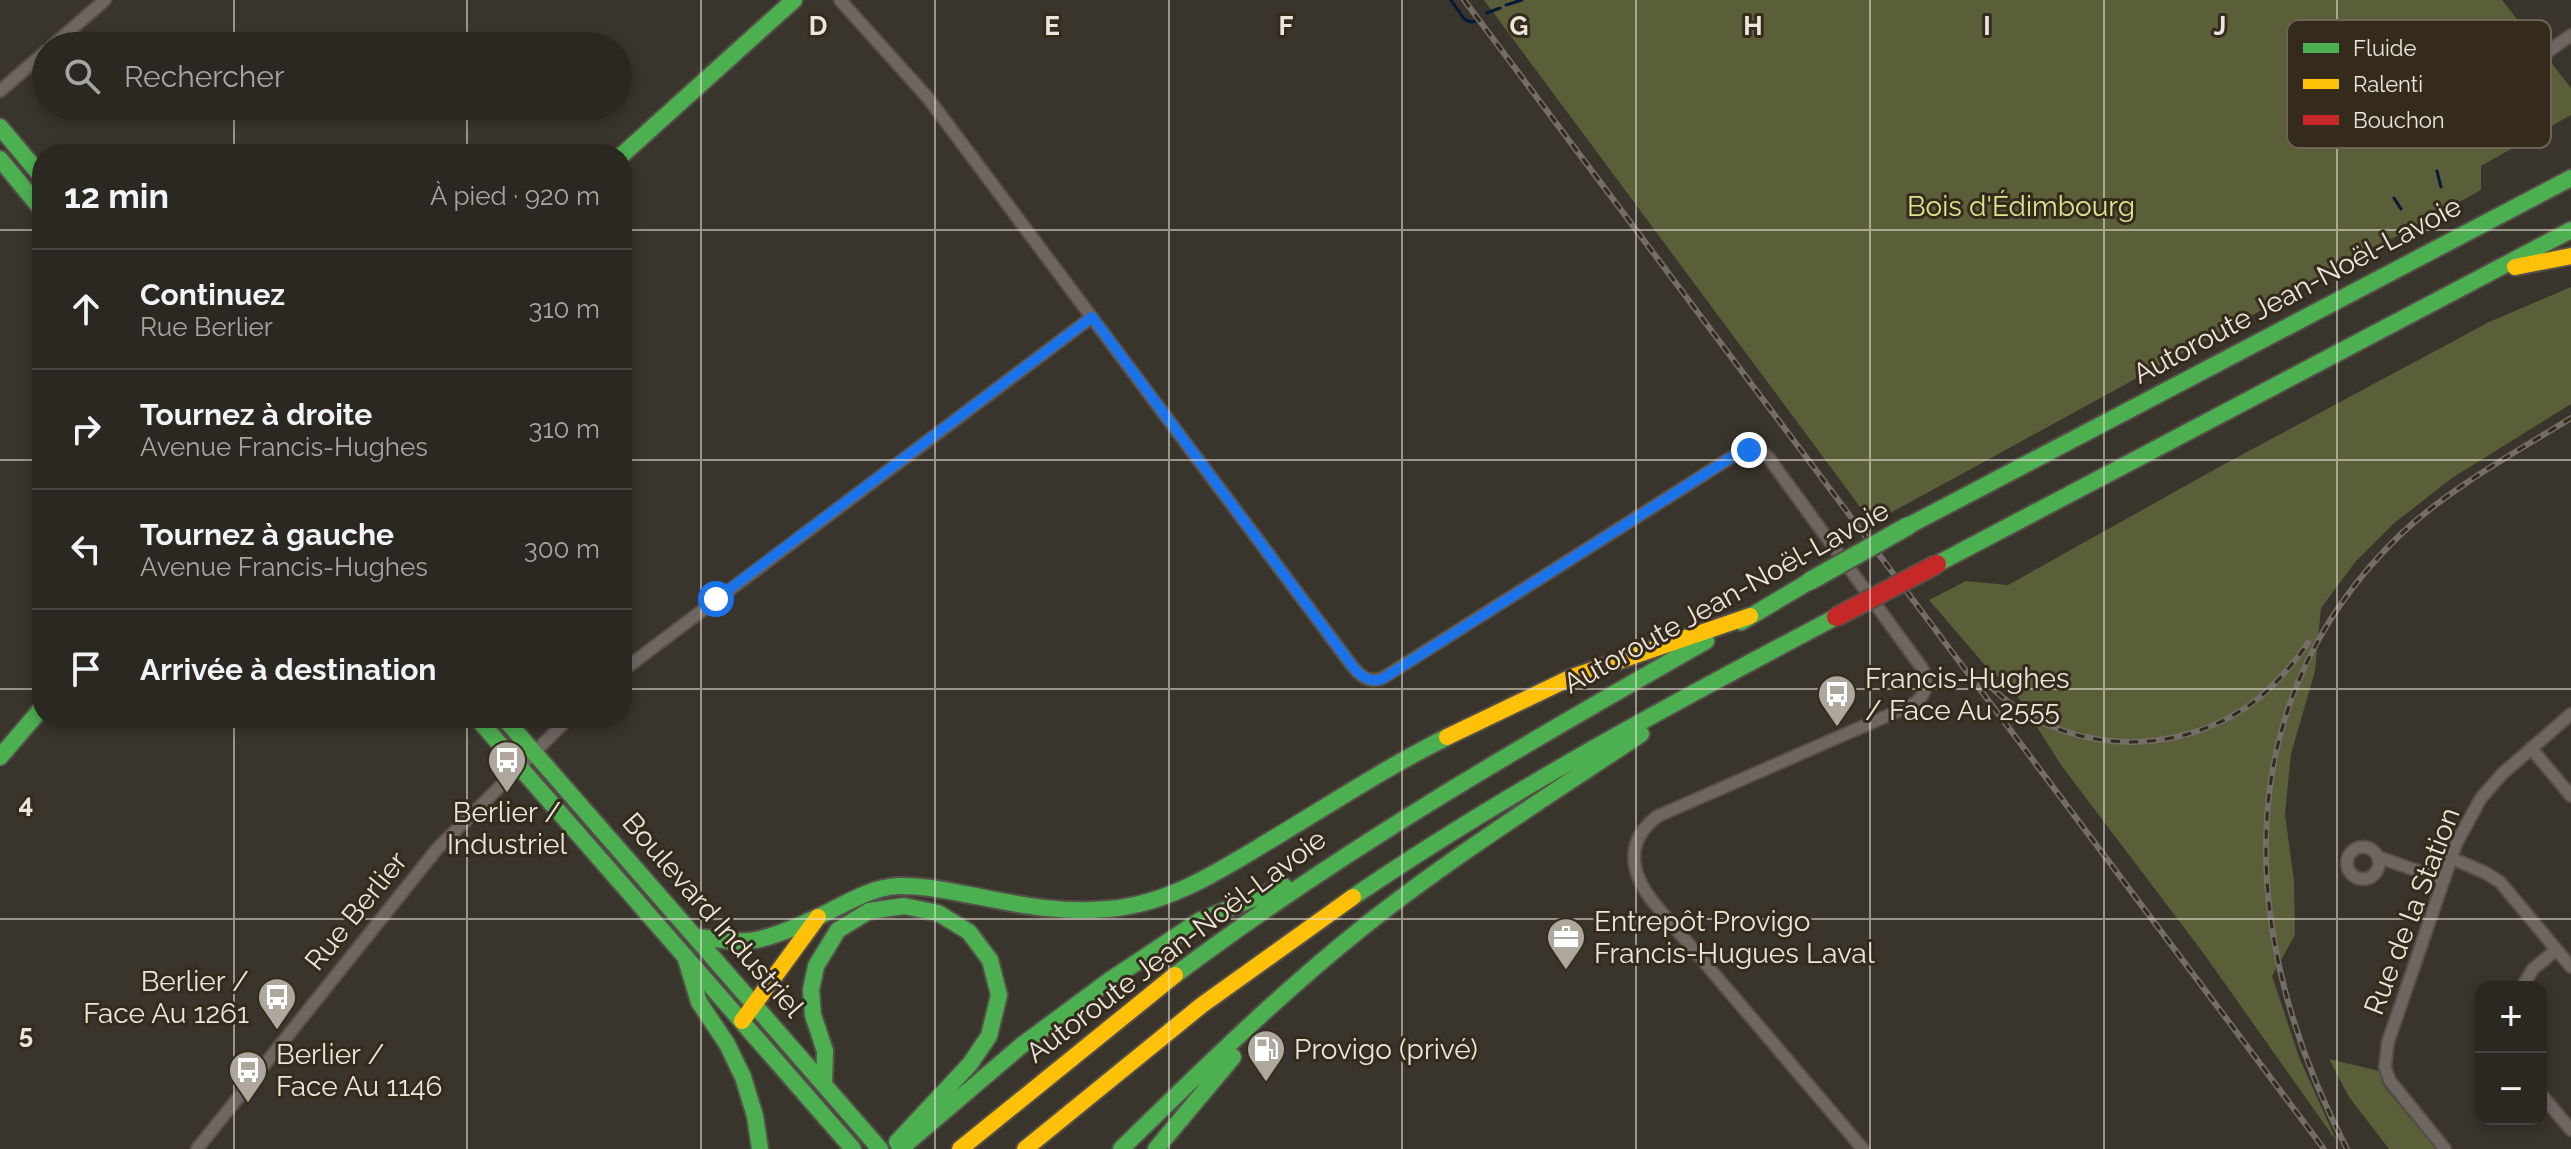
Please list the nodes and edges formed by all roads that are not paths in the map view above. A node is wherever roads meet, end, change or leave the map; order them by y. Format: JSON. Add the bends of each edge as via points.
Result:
{"nodes":[{"id":1,"x":105,"y":0,"type":"edge"},
{"id":2,"x":794,"y":0,"type":"edge"},
{"id":3,"x":840,"y":0,"type":"edge"},
{"id":4,"x":68,"y":32,"type":"edge"},
{"id":5,"x":2571,"y":35,"type":"edge"},
{"id":6,"x":2551,"y":49,"type":"edge"},
{"id":7,"x":32,"y":63,"type":"edge"},
{"id":8,"x":0,"y":91,"type":"edge"},
{"id":9,"x":0,"y":127,"type":"edge"},
{"id":10,"x":632,"y":146,"type":"edge"},
{"id":11,"x":0,"y":159,"type":"edge"},
{"id":12,"x":32,"y":165,"type":"edge"},
{"id":13,"x":2571,"y":170,"type":"edge"},
{"id":14,"x":2571,"y":178,"type":"edge"},
{"id":15,"x":2544,"y":192,"type":"junction"},
{"id":16,"x":32,"y":198,"type":"edge"},
{"id":17,"x":2571,"y":230,"type":"edge"},
{"id":18,"x":2571,"y":256,"type":"edge"},
{"id":19,"x":2495,"y":270,"type":"junction"},
{"id":20,"x":1092,"y":317,"type":"junction"},
{"id":21,"x":1750,"y":616,"type":"junction"},
{"id":22,"x":632,"y":663,"type":"edge"},
{"id":23,"x":1740,"y":668,"type":"junction"},
{"id":24,"x":2571,"y":714,"type":"edge"},
{"id":25,"x":32,"y":720,"type":"edge"},
{"id":26,"x":486,"y":728,"type":"edge"},
{"id":27,"x":513,"y":728,"type":"edge"},
{"id":28,"x":559,"y":728,"type":"edge"},
{"id":29,"x":2531,"y":748,"type":"junction"},
{"id":30,"x":534,"y":753,"type":"junction"},
{"id":31,"x":0,"y":757,"type":"edge"},
{"id":32,"x":519,"y":767,"type":"junction"},
{"id":33,"x":2571,"y":796,"type":"edge"},
{"id":34,"x":2378,"y":857,"type":"dead end"},
{"id":35,"x":2451,"y":858,"type":"junction"},
{"id":36,"x":1320,"y":872,"type":"junction"},
{"id":37,"x":2444,"y":880,"type":"junction"},
{"id":38,"x":818,"y":917,"type":"junction"},
{"id":39,"x":695,"y":937,"type":"junction"},
{"id":40,"x":2556,"y":950,"type":"junction"},
{"id":41,"x":685,"y":956,"type":"junction"},
{"id":42,"x":2571,"y":967,"type":"edge"},
{"id":43,"x":1301,"y":979,"type":"junction"},
{"id":44,"x":2526,"y":981,"type":"edge"},
{"id":45,"x":754,"y":1004,"type":"junction"},
{"id":46,"x":742,"y":1021,"type":"junction"},
{"id":47,"x":824,"y":1085,"type":"junction"},
{"id":48,"x":2547,"y":1101,"type":"edge"},
{"id":49,"x":2571,"y":1130,"type":"edge"},
{"id":50,"x":894,"y":1147,"type":"edge"},
{"id":51,"x":197,"y":1149,"type":"edge"},
{"id":52,"x":760,"y":1149,"type":"edge"},
{"id":53,"x":853,"y":1149,"type":"edge"},
{"id":54,"x":960,"y":1149,"type":"edge"},
{"id":55,"x":1025,"y":1149,"type":"edge"},
{"id":56,"x":1121,"y":1149,"type":"edge"},
{"id":57,"x":1156,"y":1149,"type":"edge"},
{"id":58,"x":1863,"y":1149,"type":"edge"},
{"id":59,"x":2445,"y":1149,"type":"edge"}],
"edges":[{"from":1,"to":4,"type":"street"},
{"from":2,"to":10,"type":"main road"},
{"from":3,"to":20,"type":"street","via":[[922,90]]},
{"from":5,"to":6,"type":"street"},
{"from":7,"to":8,"type":"street"},
{"from":9,"to":12,"type":"main road"},
{"from":11,"to":16,"type":"main road"},
{"from":13,"to":15,"type":"main road"},
{"from":14,"to":15,"type":"main road","name":"Autoroute Jean-Noël-Lavoie"},
{"from":15,"to":21,"type":"main road","name":"Autoroute Jean-Noël-Lavoie","bridge":true,"via":[[1908,526]]},
{"from":17,"to":19,"type":"main road"},
{"from":18,"to":19,"type":"main road"},
{"from":19,"to":23,"type":"main road","bridge":true},
{"from":20,"to":22,"type":"street"},
{"from":20,"to":58,"type":"street","via":[[1353,667],[1370,680],[1400,668],[1735,455],[1754,450],[1771,460],[1922,668],[1926,689],[1912,705],[1658,816],[1640,835],[1635,867],[1654,903]]},
{"from":21,"to":36,"type":"main road","name":"Autoroute Jean-Noël-Lavoie","via":[[1481,769]]},
{"from":21,"to":38,"type":"main road","via":[[1529,696],[1409,756],[1200,882],[1155,900],[1065,911],[903,885],[865,892]]},
{"from":23,"to":43,"type":"main road","via":[[1460,855]]},
{"from":23,"to":55,"type":"main road","via":[[1558,767],[1358,893],[1188,1016]]},
{"from":24,"to":29,"type":"street","name":"Rue de la Station"},
{"from":25,"to":31,"type":"main road"},
{"from":26,"to":32,"type":"main road","name":"Boulevard Industriel"},
{"from":27,"to":30,"type":"main road","name":"Boulevard Industriel"},
{"from":28,"to":30,"type":"street","name":"Rue Berlier"},
{"from":29,"to":33,"type":"street"},
{"from":29,"to":35,"type":"street","name":"Rue de la Station","via":[[2481,798]]},
{"from":30,"to":32,"type":"street","name":"Rue Berlier"},
{"from":30,"to":39,"type":"main road","name":"Boulevard Industriel"},
{"from":32,"to":41,"type":"main road","name":"Boulevard Industriel"},
{"from":32,"to":51,"type":"street","name":"Rue Berlier","via":[[437,849]]},
{"from":34,"to":37,"type":"street"},
{"from":35,"to":37,"type":"street","name":"Rue de la Station"},
{"from":35,"to":40,"type":"street","via":[[2500,882]]},
{"from":36,"to":50,"type":"main road","via":[[1199,921],[1158,947],[1033,1036]]},
{"from":36,"to":54,"type":"main road","name":"Autoroute Jean-Noël-Lavoie","via":[[1146,997]]},
{"from":37,"to":59,"type":"street","name":"Rue de la Station","via":[[2388,1042],[2385,1067],[2394,1088]]},
{"from":38,"to":39,"type":"main road","via":[[748,941]]},
{"from":38,"to":45,"type":"main road"},
{"from":39,"to":45,"type":"main road","name":"Boulevard Industriel"},
{"from":40,"to":42,"type":"street"},
{"from":40,"to":44,"type":"street"},
{"from":41,"to":46,"type":"main road","name":"Boulevard Industriel"},
{"from":41,"to":52,"type":"main road","via":[[699,1002],[743,1077]]},
{"from":43,"to":56,"type":"main road"},
{"from":43,"to":57,"type":"main road"},
{"from":45,"to":46,"type":"main road"},
{"from":45,"to":47,"type":"main road","name":"Boulevard Industriel"},
{"from":46,"to":53,"type":"main road","name":"Boulevard Industriel"},
{"from":47,"to":50,"type":"main road","name":"Boulevard Industriel"},
{"from":47,"to":50,"type":"main road","via":[[826,1052],[811,994],[817,963],[834,936],[861,915],[894,905],[930,909],[962,926],[991,965],[997,991],[995,1020],[973,1060]]},
{"from":48,"to":49,"type":"street"}]}
